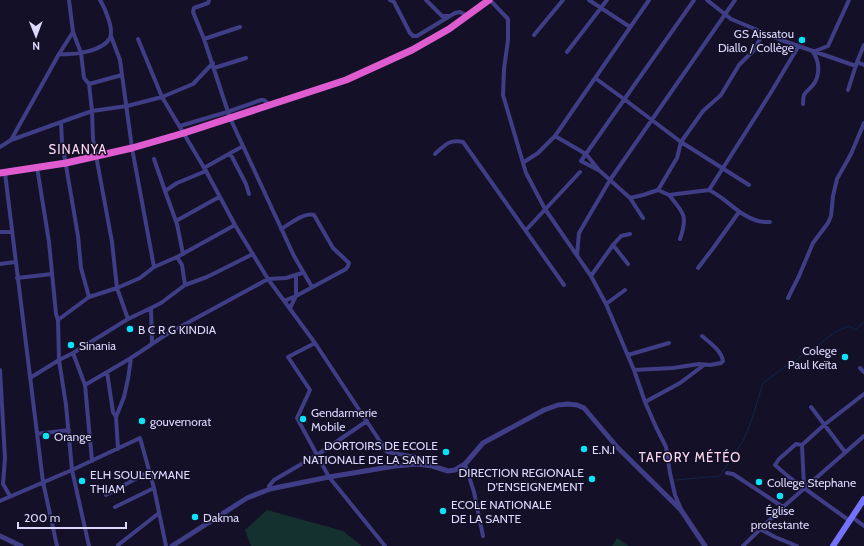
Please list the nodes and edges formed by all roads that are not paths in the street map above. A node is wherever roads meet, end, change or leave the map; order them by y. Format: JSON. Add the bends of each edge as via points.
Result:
{"nodes":[{"id":1,"x":69,"y":0,"type":"edge"},
{"id":2,"x":100,"y":0,"type":"edge"},
{"id":3,"x":209,"y":0,"type":"edge"},
{"id":4,"x":390,"y":0,"type":"edge"},
{"id":5,"x":426,"y":0,"type":"edge"},
{"id":6,"x":490,"y":0,"type":"edge"},
{"id":7,"x":563,"y":0,"type":"edge"},
{"id":8,"x":588,"y":0,"type":"edge"},
{"id":9,"x":607,"y":0,"type":"edge"},
{"id":10,"x":649,"y":0,"type":"edge"},
{"id":11,"x":694,"y":0,"type":"edge"},
{"id":12,"x":708,"y":0,"type":"edge"},
{"id":13,"x":736,"y":0,"type":"edge"},
{"id":14,"x":849,"y":0,"type":"edge"},
{"id":15,"x":601,"y":8,"type":"junction"},
{"id":16,"x":726,"y":15,"type":"junction"},
{"id":17,"x":468,"y":16,"type":"junction"},
{"id":18,"x":442,"y":18,"type":"junction"},
{"id":19,"x":240,"y":27,"type":"dead end"},
{"id":20,"x":630,"y":27,"type":"junction"},
{"id":21,"x":73,"y":32,"type":"junction"},
{"id":22,"x":763,"y":33,"type":"junction"},
{"id":23,"x":534,"y":35,"type":"dead end"},
{"id":24,"x":111,"y":36,"type":"junction"},
{"id":25,"x":204,"y":39,"type":"junction"},
{"id":26,"x":138,"y":40,"type":"dead end"},
{"id":27,"x":864,"y":45,"type":"edge"},
{"id":28,"x":798,"y":47,"type":"junction"},
{"id":29,"x":568,"y":52,"type":"dead end"},
{"id":30,"x":813,"y":52,"type":"junction"},
{"id":31,"x":81,"y":53,"type":"junction"},
{"id":32,"x":59,"y":54,"type":"junction"},
{"id":33,"x":246,"y":58,"type":"dead end"},
{"id":34,"x":856,"y":64,"type":"junction"},
{"id":35,"x":214,"y":65,"type":"junction"},
{"id":36,"x":864,"y":65,"type":"edge"},
{"id":37,"x":122,"y":75,"type":"junction"},
{"id":38,"x":595,"y":78,"type":"junction"},
{"id":39,"x":89,"y":84,"type":"junction"},
{"id":40,"x":848,"y":90,"type":"dead end"},
{"id":41,"x":162,"y":97,"type":"junction"},
{"id":42,"x":624,"y":98,"type":"junction"},
{"id":43,"x":802,"y":104,"type":"dead end"},
{"id":44,"x":127,"y":106,"type":"junction"},
{"id":45,"x":92,"y":111,"type":"junction"},
{"id":46,"x":228,"y":115,"type":"junction"},
{"id":47,"x":652,"y":120,"type":"junction"},
{"id":48,"x":61,"y":122,"type":"junction"},
{"id":49,"x":864,"y":124,"type":"edge"},
{"id":50,"x":180,"y":126,"type":"junction"},
{"id":51,"x":184,"y":133,"type":"junction"},
{"id":52,"x":555,"y":136,"type":"junction"},
{"id":53,"x":11,"y":140,"type":"junction"},
{"id":54,"x":681,"y":142,"type":"junction"},
{"id":55,"x":243,"y":146,"type":"junction"},
{"id":56,"x":0,"y":147,"type":"edge"},
{"id":57,"x":132,"y":148,"type":"junction"},
{"id":58,"x":230,"y":153,"type":"junction"},
{"id":59,"x":435,"y":154,"type":"dead end"},
{"id":60,"x":586,"y":154,"type":"junction"},
{"id":61,"x":96,"y":156,"type":"junction"},
{"id":62,"x":154,"y":159,"type":"dead end"},
{"id":63,"x":524,"y":162,"type":"junction"},
{"id":64,"x":66,"y":163,"type":"junction"},
{"id":65,"x":38,"y":167,"type":"junction"},
{"id":66,"x":722,"y":168,"type":"junction"},
{"id":67,"x":205,"y":170,"type":"junction"},
{"id":68,"x":600,"y":171,"type":"junction"},
{"id":69,"x":580,"y":172,"type":"dead end"},
{"id":70,"x":2,"y":173,"type":"edge"},
{"id":71,"x":610,"y":180,"type":"junction"},
{"id":72,"x":749,"y":185,"type":"dead end"},
{"id":73,"x":658,"y":190,"type":"junction"},
{"id":74,"x":709,"y":190,"type":"junction"},
{"id":75,"x":165,"y":191,"type":"junction"},
{"id":76,"x":248,"y":194,"type":"dead end"},
{"id":77,"x":669,"y":195,"type":"junction"},
{"id":78,"x":219,"y":196,"type":"junction"},
{"id":79,"x":630,"y":198,"type":"junction"},
{"id":80,"x":545,"y":209,"type":"junction"},
{"id":81,"x":739,"y":212,"type":"junction"},
{"id":82,"x":643,"y":218,"type":"dead end"},
{"id":83,"x":176,"y":221,"type":"junction"},
{"id":84,"x":770,"y":222,"type":"dead end"},
{"id":85,"x":235,"y":225,"type":"junction"},
{"id":86,"x":281,"y":229,"type":"junction"},
{"id":87,"x":526,"y":230,"type":"junction"},
{"id":88,"x":0,"y":232,"type":"edge"},
{"id":89,"x":12,"y":232,"type":"junction"},
{"id":90,"x":630,"y":234,"type":"dead end"},
{"id":91,"x":680,"y":239,"type":"dead end"},
{"id":92,"x":612,"y":245,"type":"junction"},
{"id":93,"x":183,"y":254,"type":"junction"},
{"id":94,"x":253,"y":254,"type":"junction"},
{"id":95,"x":577,"y":255,"type":"junction"},
{"id":96,"x":177,"y":258,"type":"junction"},
{"id":97,"x":15,"y":262,"type":"junction"},
{"id":98,"x":0,"y":264,"type":"edge"},
{"id":99,"x":628,"y":264,"type":"dead end"},
{"id":100,"x":154,"y":267,"type":"junction"},
{"id":101,"x":698,"y":268,"type":"dead end"},
{"id":102,"x":302,"y":273,"type":"junction"},
{"id":103,"x":52,"y":274,"type":"junction"},
{"id":104,"x":296,"y":275,"type":"junction"},
{"id":105,"x":591,"y":276,"type":"junction"},
{"id":106,"x":17,"y":278,"type":"junction"},
{"id":107,"x":268,"y":279,"type":"junction"},
{"id":108,"x":185,"y":285,"type":"junction"},
{"id":109,"x":564,"y":285,"type":"dead end"},
{"id":110,"x":312,"y":287,"type":"junction"},
{"id":111,"x":117,"y":288,"type":"junction"},
{"id":112,"x":625,"y":290,"type":"dead end"},
{"id":113,"x":296,"y":296,"type":"junction"},
{"id":114,"x":89,"y":297,"type":"junction"},
{"id":115,"x":788,"y":298,"type":"dead end"},
{"id":116,"x":284,"y":301,"type":"junction"},
{"id":117,"x":606,"y":304,"type":"junction"},
{"id":118,"x":151,"y":308,"type":"junction"},
{"id":119,"x":290,"y":308,"type":"junction"},
{"id":120,"x":128,"y":319,"type":"junction"},
{"id":121,"x":58,"y":320,"type":"junction"},
{"id":122,"x":702,"y":336,"type":"dead end"},
{"id":123,"x":152,"y":343,"type":"junction"},
{"id":124,"x":669,"y":343,"type":"dead end"},
{"id":125,"x":315,"y":344,"type":"junction"},
{"id":126,"x":73,"y":353,"type":"junction"},
{"id":127,"x":628,"y":355,"type":"junction"},
{"id":128,"x":131,"y":358,"type":"junction"},
{"id":129,"x":59,"y":360,"type":"junction"},
{"id":130,"x":704,"y":364,"type":"junction"},
{"id":131,"x":860,"y":368,"type":"dead end"},
{"id":132,"x":0,"y":370,"type":"edge"},
{"id":133,"x":634,"y":370,"type":"junction"},
{"id":134,"x":107,"y":372,"type":"junction"},
{"id":135,"x":864,"y":372,"type":"edge"},
{"id":136,"x":30,"y":378,"type":"junction"},
{"id":137,"x":85,"y":384,"type":"junction"},
{"id":138,"x":864,"y":394,"type":"edge"},
{"id":139,"x":645,"y":402,"type":"junction"},
{"id":140,"x":811,"y":407,"type":"dead end"},
{"id":141,"x":116,"y":418,"type":"junction"},
{"id":142,"x":367,"y":421,"type":"junction"},
{"id":143,"x":824,"y":424,"type":"junction"},
{"id":144,"x":69,"y":430,"type":"junction"},
{"id":145,"x":37,"y":434,"type":"junction"},
{"id":146,"x":864,"y":436,"type":"edge"},
{"id":147,"x":802,"y":444,"type":"junction"},
{"id":148,"x":118,"y":449,"type":"junction"},
{"id":149,"x":845,"y":452,"type":"junction"},
{"id":150,"x":318,"y":455,"type":"junction"},
{"id":151,"x":92,"y":461,"type":"junction"},
{"id":152,"x":465,"y":464,"type":"junction"},
{"id":153,"x":432,"y":466,"type":"junction"},
{"id":154,"x":72,"y":470,"type":"junction"},
{"id":155,"x":148,"y":472,"type":"junction"},
{"id":156,"x":727,"y":473,"type":"dead end"},
{"id":157,"x":330,"y":477,"type":"junction"},
{"id":158,"x":42,"y":482,"type":"junction"},
{"id":159,"x":154,"y":488,"type":"junction"},
{"id":160,"x":804,"y":488,"type":"junction"},
{"id":161,"x":270,"y":489,"type":"junction"},
{"id":162,"x":106,"y":495,"type":"dead end"},
{"id":163,"x":10,"y":496,"type":"junction"},
{"id":164,"x":864,"y":499,"type":"edge"},
{"id":165,"x":0,"y":501,"type":"edge"},
{"id":166,"x":115,"y":507,"type":"dead end"},
{"id":167,"x":783,"y":507,"type":"junction"},
{"id":168,"x":682,"y":510,"type":"junction"},
{"id":169,"x":159,"y":513,"type":"junction"},
{"id":170,"x":851,"y":519,"type":"junction"},
{"id":171,"x":864,"y":526,"type":"edge"},
{"id":172,"x":760,"y":529,"type":"junction"},
{"id":173,"x":0,"y":536,"type":"edge"},
{"id":174,"x":483,"y":536,"type":"dead end"},
{"id":175,"x":118,"y":545,"type":"dead end"},
{"id":176,"x":21,"y":546,"type":"edge"},
{"id":177,"x":57,"y":546,"type":"edge"},
{"id":178,"x":89,"y":546,"type":"edge"},
{"id":179,"x":166,"y":546,"type":"edge"},
{"id":180,"x":172,"y":546,"type":"edge"},
{"id":181,"x":385,"y":546,"type":"edge"},
{"id":182,"x":704,"y":546,"type":"edge"},
{"id":183,"x":742,"y":546,"type":"edge"},
{"id":184,"x":797,"y":546,"type":"edge"},
{"id":185,"x":833,"y":546,"type":"edge"}],
"edges":[{"from":1,"to":21,"type":"street"},
{"from":2,"to":24,"type":"street","via":[[107,13]]},
{"from":3,"to":25,"type":"street","via":[[208,3],[194,8],[193,12]]},
{"from":4,"to":18,"type":"street","via":[[394,2],[413,36],[417,36]]},
{"from":5,"to":18,"type":"street"},
{"from":6,"to":17,"type":"highway"},
{"from":6,"to":63,"type":"street","via":[[508,19],[503,95]]},
{"from":7,"to":23,"type":"street"},
{"from":8,"to":15,"type":"street"},
{"from":9,"to":15,"type":"street"},
{"from":10,"to":20,"type":"street"},
{"from":11,"to":42,"type":"street"},
{"from":12,"to":16,"type":"street"},
{"from":13,"to":16,"type":"street"},
{"from":14,"to":30,"type":"street","via":[[828,46]]},
{"from":15,"to":20,"type":"street"},
{"from":15,"to":29,"type":"street"},
{"from":16,"to":22,"type":"street"},
{"from":16,"to":47,"type":"street"},
{"from":17,"to":18,"type":"street","via":[[460,12]]},
{"from":17,"to":46,"type":"highway","via":[[412,50],[346,80],[270,105]]},
{"from":19,"to":25,"type":"street"},
{"from":20,"to":38,"type":"street"},
{"from":21,"to":31,"type":"street"},
{"from":21,"to":32,"type":"street"},
{"from":22,"to":28,"type":"street"},
{"from":22,"to":54,"type":"street","via":[[754,50],[739,65],[721,95],[703,111]]},
{"from":24,"to":31,"type":"street","via":[[102,45]]},
{"from":24,"to":37,"type":"street","via":[[120,60]]},
{"from":25,"to":35,"type":"street"},
{"from":26,"to":41,"type":"street"},
{"from":27,"to":34,"type":"street"},
{"from":28,"to":30,"type":"street"},
{"from":28,"to":66,"type":"street"},
{"from":30,"to":34,"type":"street"},
{"from":30,"to":43,"type":"street","via":[[819,68],[814,84],[803,96]]},
{"from":31,"to":32,"type":"street"},
{"from":31,"to":39,"type":"street","via":[[84,78]]},
{"from":32,"to":53,"type":"street"},
{"from":33,"to":35,"type":"street"},
{"from":34,"to":36,"type":"street"},
{"from":34,"to":40,"type":"street"},
{"from":35,"to":41,"type":"street","via":[[193,84]]},
{"from":35,"to":46,"type":"street"},
{"from":37,"to":39,"type":"street"},
{"from":37,"to":44,"type":"street"},
{"from":38,"to":42,"type":"street"},
{"from":38,"to":52,"type":"street"},
{"from":39,"to":45,"type":"street"},
{"from":41,"to":44,"type":"street"},
{"from":41,"to":50,"type":"street"},
{"from":42,"to":47,"type":"street"},
{"from":42,"to":60,"type":"street"},
{"from":44,"to":45,"type":"street"},
{"from":44,"to":57,"type":"street"},
{"from":45,"to":48,"type":"street"},
{"from":45,"to":61,"type":"street"},
{"from":46,"to":50,"type":"street"},
{"from":46,"to":51,"type":"highway"},
{"from":46,"to":55,"type":"street"},
{"from":47,"to":54,"type":"street"},
{"from":47,"to":71,"type":"street"},
{"from":48,"to":53,"type":"street"},
{"from":48,"to":64,"type":"street"},
{"from":49,"to":115,"type":"street","via":[[837,179],[828,223],[812,243]]},
{"from":50,"to":51,"type":"street"},
{"from":51,"to":57,"type":"highway"},
{"from":51,"to":67,"type":"street"},
{"from":52,"to":60,"type":"street"},
{"from":52,"to":63,"type":"street","via":[[538,153]]},
{"from":53,"to":56,"type":"street"},
{"from":54,"to":66,"type":"street"},
{"from":54,"to":73,"type":"street","via":[[677,158]]},
{"from":55,"to":58,"type":"street"},
{"from":55,"to":86,"type":"street"},
{"from":57,"to":61,"type":"highway"},
{"from":57,"to":100,"type":"street"},
{"from":58,"to":67,"type":"street"},
{"from":58,"to":76,"type":"street","via":[[246,184]]},
{"from":59,"to":87,"type":"street","via":[[450,141],[463,142]]},
{"from":60,"to":68,"type":"street"},
{"from":60,"to":68,"type":"street","via":[[581,161]]},
{"from":61,"to":64,"type":"highway"},
{"from":61,"to":111,"type":"street","via":[[112,242]]},
{"from":62,"to":75,"type":"street"},
{"from":63,"to":80,"type":"street","via":[[526,172]]},
{"from":64,"to":65,"type":"highway"},
{"from":64,"to":114,"type":"street","via":[[81,268]]},
{"from":65,"to":70,"type":"highway"},
{"from":65,"to":103,"type":"street"},
{"from":66,"to":72,"type":"street"},
{"from":66,"to":74,"type":"street"},
{"from":67,"to":75,"type":"street"},
{"from":67,"to":78,"type":"street"},
{"from":68,"to":71,"type":"street"},
{"from":69,"to":80,"type":"street"},
{"from":70,"to":89,"type":"street"},
{"from":71,"to":79,"type":"street"},
{"from":71,"to":95,"type":"street","via":[[579,233]]},
{"from":73,"to":77,"type":"street"},
{"from":73,"to":79,"type":"street"},
{"from":74,"to":77,"type":"street"},
{"from":74,"to":81,"type":"street"},
{"from":75,"to":83,"type":"street"},
{"from":77,"to":91,"type":"street","via":[[682,212],[684,220]]},
{"from":78,"to":83,"type":"street"},
{"from":78,"to":85,"type":"street"},
{"from":79,"to":82,"type":"street"},
{"from":80,"to":87,"type":"street"},
{"from":80,"to":95,"type":"street"},
{"from":81,"to":84,"type":"street","via":[[756,221]]},
{"from":81,"to":101,"type":"street"},
{"from":83,"to":93,"type":"street"},
{"from":85,"to":93,"type":"street"},
{"from":85,"to":94,"type":"street"},
{"from":86,"to":102,"type":"street"},
{"from":86,"to":110,"type":"street","via":[[304,216],[314,215],[333,248],[348,263],[346,268]]},
{"from":87,"to":109,"type":"street"},
{"from":88,"to":89,"type":"street"},
{"from":89,"to":97,"type":"street"},
{"from":90,"to":92,"type":"street","via":[[621,236]]},
{"from":92,"to":99,"type":"street"},
{"from":92,"to":105,"type":"street"},
{"from":93,"to":96,"type":"street"},
{"from":94,"to":107,"type":"street"},
{"from":94,"to":108,"type":"street"},
{"from":95,"to":105,"type":"street"},
{"from":96,"to":100,"type":"street"},
{"from":96,"to":108,"type":"street","via":[[182,265]]},
{"from":97,"to":98,"type":"street"},
{"from":97,"to":106,"type":"street"},
{"from":100,"to":111,"type":"street","via":[[140,278]]},
{"from":102,"to":104,"type":"street"},
{"from":102,"to":110,"type":"street"},
{"from":103,"to":106,"type":"street"},
{"from":103,"to":121,"type":"street"},
{"from":104,"to":107,"type":"street"},
{"from":104,"to":113,"type":"street"},
{"from":105,"to":117,"type":"street"},
{"from":106,"to":136,"type":"street"},
{"from":107,"to":116,"type":"street"},
{"from":107,"to":123,"type":"street"},
{"from":108,"to":118,"type":"street"},
{"from":110,"to":113,"type":"street"},
{"from":111,"to":114,"type":"street"},
{"from":111,"to":120,"type":"street"},
{"from":112,"to":117,"type":"street"},
{"from":113,"to":116,"type":"street"},
{"from":113,"to":119,"type":"street"},
{"from":114,"to":121,"type":"street"},
{"from":116,"to":119,"type":"street"},
{"from":117,"to":127,"type":"street"},
{"from":118,"to":120,"type":"street"},
{"from":118,"to":123,"type":"street"},
{"from":119,"to":125,"type":"street"},
{"from":120,"to":126,"type":"street"},
{"from":121,"to":129,"type":"street"},
{"from":122,"to":130,"type":"street","via":[[717,348],[723,361]]},
{"from":123,"to":128,"type":"street"},
{"from":124,"to":127,"type":"street"},
{"from":125,"to":142,"type":"street"},
{"from":125,"to":150,"type":"street","via":[[288,357],[310,390],[297,418]]},
{"from":126,"to":129,"type":"street"},
{"from":126,"to":137,"type":"street"},
{"from":127,"to":133,"type":"street"},
{"from":128,"to":134,"type":"street"},
{"from":128,"to":141,"type":"street","via":[[125,391]]},
{"from":129,"to":136,"type":"street"},
{"from":129,"to":144,"type":"street"},
{"from":130,"to":133,"type":"street"},
{"from":130,"to":139,"type":"street","via":[[680,383]]},
{"from":131,"to":135,"type":"street"},
{"from":132,"to":163,"type":"street","via":[[4,484]]},
{"from":133,"to":139,"type":"street"},
{"from":134,"to":137,"type":"street"},
{"from":134,"to":141,"type":"street"},
{"from":136,"to":145,"type":"street"},
{"from":137,"to":151,"type":"street"},
{"from":138,"to":143,"type":"street"},
{"from":139,"to":168,"type":"street","via":[[666,447],[675,495]]},
{"from":140,"to":143,"type":"street"},
{"from":141,"to":148,"type":"street"},
{"from":142,"to":150,"type":"street"},
{"from":142,"to":153,"type":"street","via":[[387,452],[422,458]]},
{"from":143,"to":147,"type":"street"},
{"from":143,"to":149,"type":"street"},
{"from":144,"to":145,"type":"street"},
{"from":144,"to":154,"type":"street"},
{"from":145,"to":158,"type":"street"},
{"from":146,"to":149,"type":"street"},
{"from":147,"to":160,"type":"street"},
{"from":147,"to":160,"type":"street","via":[[796,444],[775,465]]},
{"from":148,"to":151,"type":"street"},
{"from":148,"to":155,"type":"street","via":[[140,438]]},
{"from":149,"to":160,"type":"street"},
{"from":150,"to":157,"type":"street"},
{"from":150,"to":161,"type":"street","via":[[274,480]]},
{"from":151,"to":154,"type":"street"},
{"from":152,"to":153,"type":"street","via":[[448,471]]},
{"from":152,"to":168,"type":"street","via":[[483,443],[544,410],[558,405],[577,405],[584,408],[617,447]]},
{"from":152,"to":174,"type":"street"},
{"from":153,"to":157,"type":"street","via":[[395,466]]},
{"from":154,"to":158,"type":"street"},
{"from":154,"to":178,"type":"street"},
{"from":155,"to":159,"type":"street"},
{"from":155,"to":162,"type":"street"},
{"from":156,"to":167,"type":"street","via":[[733,474]]},
{"from":157,"to":161,"type":"street"},
{"from":157,"to":181,"type":"street"},
{"from":158,"to":163,"type":"street"},
{"from":158,"to":177,"type":"street"},
{"from":159,"to":166,"type":"street"},
{"from":159,"to":169,"type":"street"},
{"from":160,"to":167,"type":"street"},
{"from":160,"to":170,"type":"street"},
{"from":161,"to":180,"type":"street","via":[[247,498]]},
{"from":163,"to":165,"type":"street"},
{"from":164,"to":170,"type":"main road"},
{"from":167,"to":172,"type":"street"},
{"from":168,"to":182,"type":"street"},
{"from":169,"to":175,"type":"street"},
{"from":169,"to":179,"type":"street"},
{"from":170,"to":171,"type":"street"},
{"from":170,"to":185,"type":"main road"},
{"from":172,"to":183,"type":"street"},
{"from":172,"to":184,"type":"street"},
{"from":173,"to":176,"type":"street"}]}
